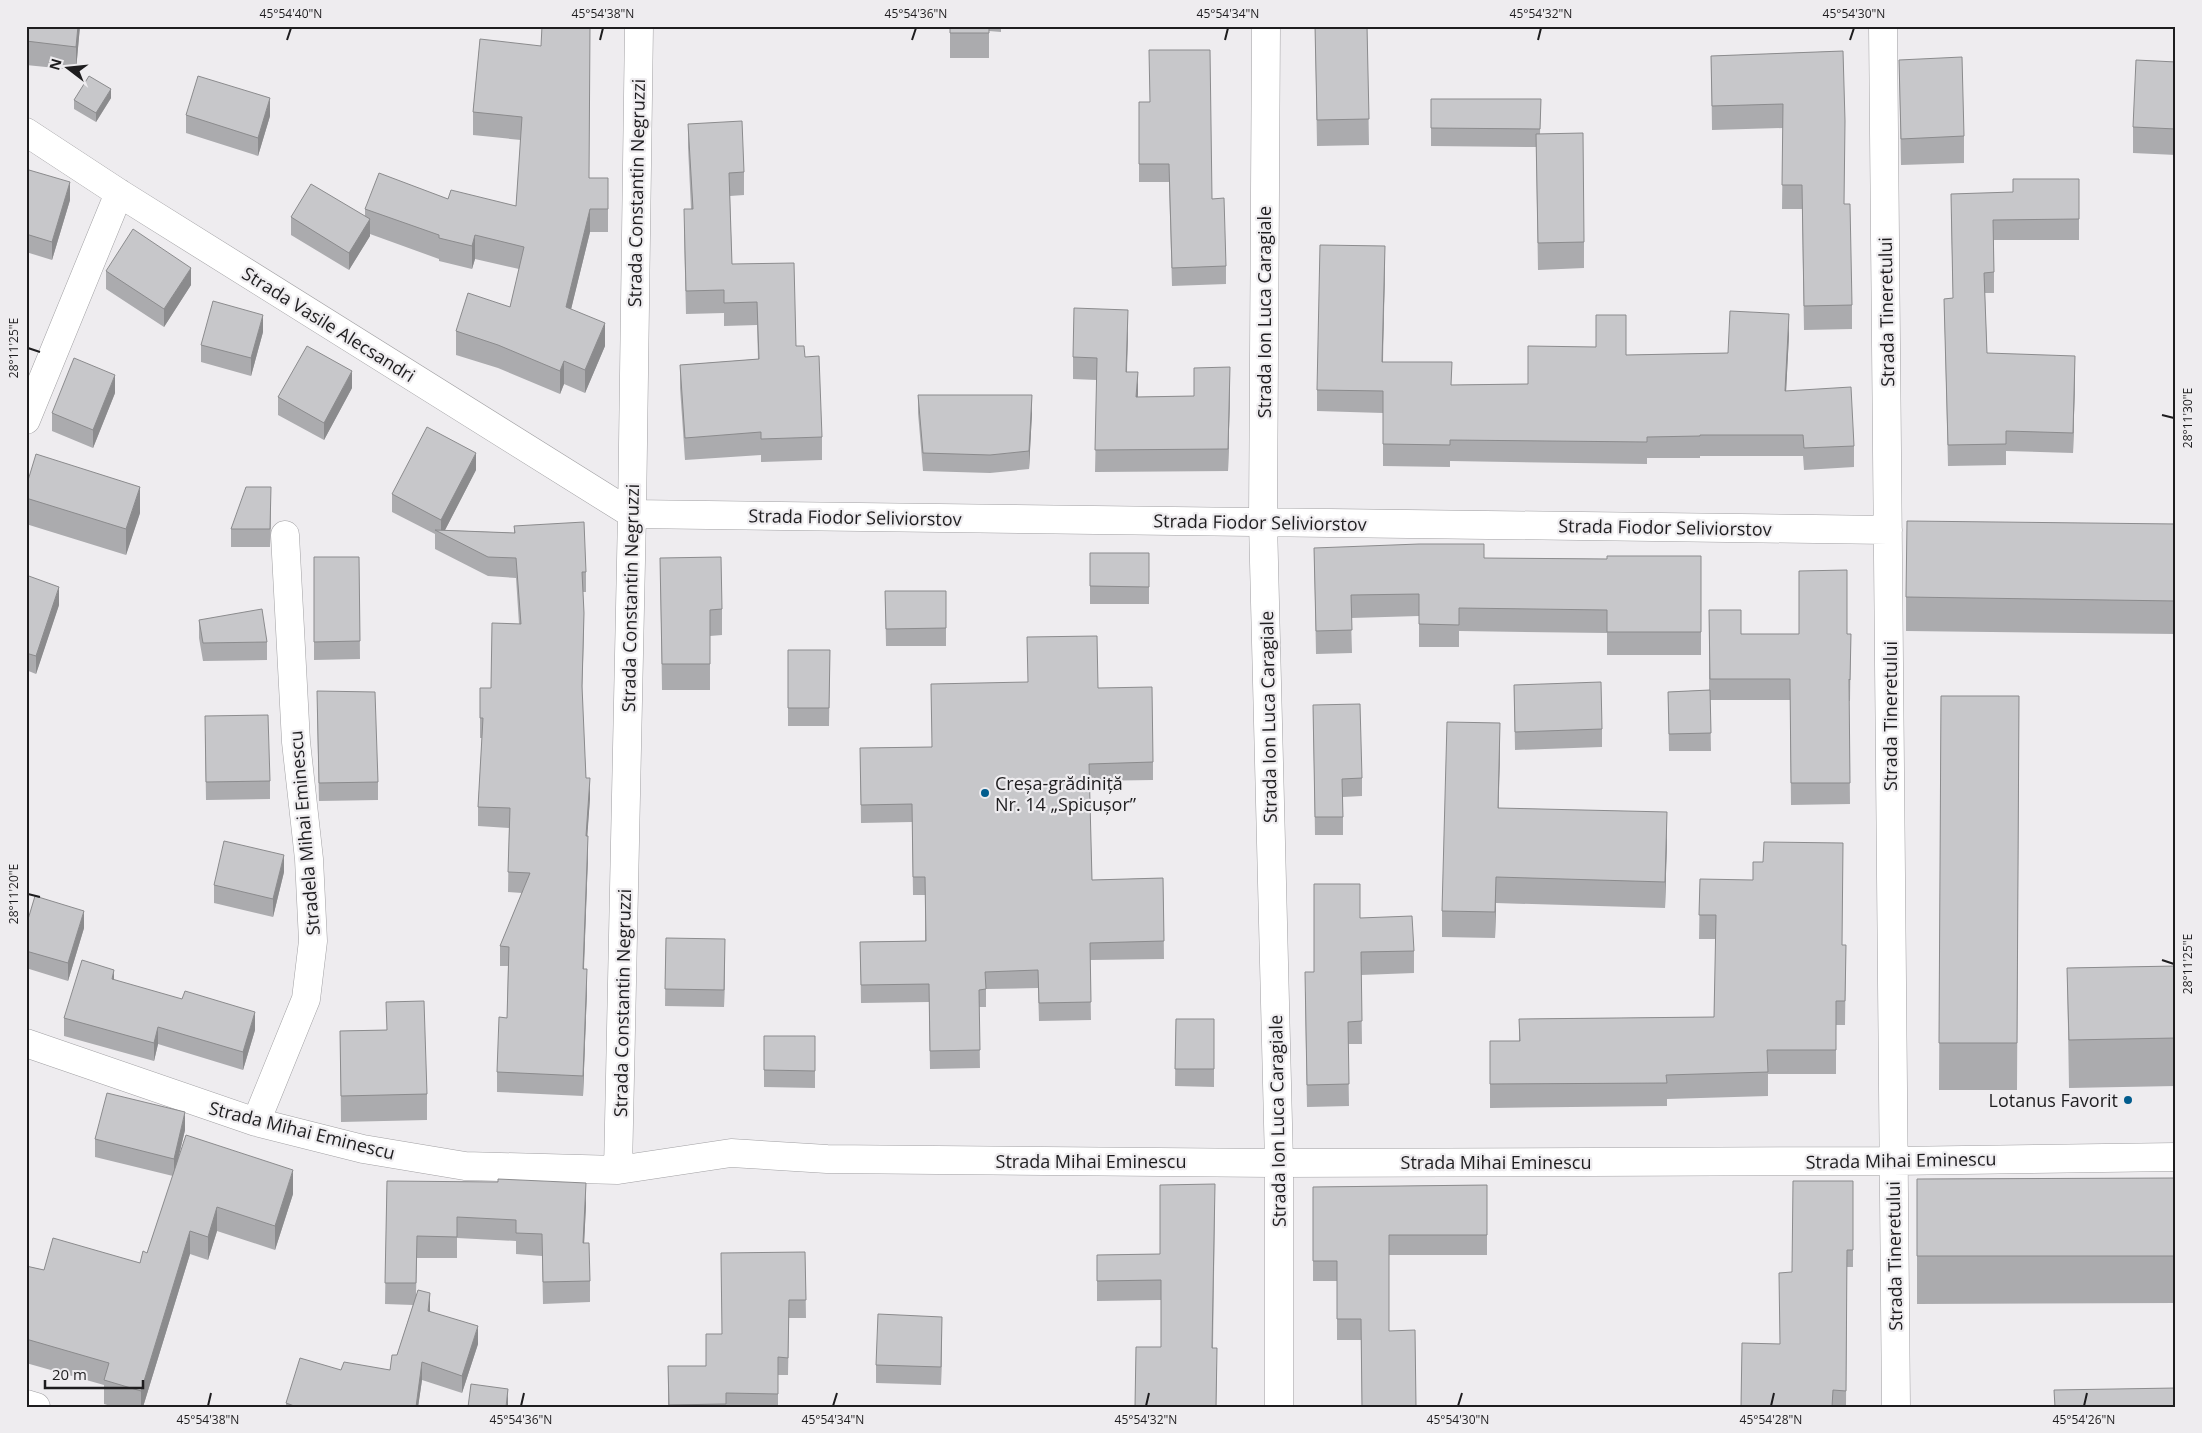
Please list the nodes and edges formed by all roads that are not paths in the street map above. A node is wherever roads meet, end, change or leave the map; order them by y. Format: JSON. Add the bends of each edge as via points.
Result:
{"nodes":[{"id":1,"x":639,"y":26,"type":"edge"},
{"id":2,"x":1266,"y":26,"type":"edge"},
{"id":3,"x":1883,"y":26,"type":"edge"},
{"id":4,"x":26,"y":132,"type":"edge"},
{"id":5,"x":119,"y":193,"type":"junction"},
{"id":6,"x":26,"y":420,"type":"edge"},
{"id":7,"x":632,"y":514,"type":"junction"},
{"id":8,"x":1263,"y":522,"type":"junction"},
{"id":9,"x":1888,"y":530,"type":"junction"},
{"id":10,"x":285,"y":535,"type":"dead end"},
{"id":11,"x":26,"y":1043,"type":"edge"},
{"id":12,"x":256,"y":1122,"type":"junction"},
{"id":13,"x":2176,"y":1157,"type":"edge"},
{"id":14,"x":1893,"y":1161,"type":"junction"},
{"id":15,"x":1279,"y":1162,"type":"junction"},
{"id":16,"x":618,"y":1170,"type":"junction"},
{"id":17,"x":26,"y":1404,"type":"edge"},
{"id":18,"x":1896,"y":1406,"type":"edge"},
{"id":19,"x":36,"y":1407,"type":"edge"},
{"id":20,"x":1279,"y":1407,"type":"edge"}],
"edges":[{"from":1,"to":7,"type":"street","name":"Strada Constantin Negruzzi"},
{"from":2,"to":8,"type":"street","name":"Strada Ion Luca Caragiale"},
{"from":3,"to":9,"type":"street","name":"Strada Tineretului"},
{"from":4,"to":5,"type":"street","name":"Strada Vasile Alecsandri"},
{"from":5,"to":6,"type":"street"},
{"from":5,"to":7,"type":"street","name":"Strada Vasile Alecsandri"},
{"from":7,"to":8,"type":"street","name":"Strada Fiodor Seliviorstov"},
{"from":7,"to":16,"type":"street","name":"Strada Constantin Negruzzi"},
{"from":8,"to":9,"type":"street","name":"Strada Fiodor Seliviorstov"},
{"from":8,"to":15,"type":"street","name":"Strada Ion Luca Caragiale"},
{"from":9,"to":14,"type":"street","name":"Strada Tineretului"},
{"from":10,"to":12,"type":"street","name":"Stradela Mihai Eminescu","via":[[296,742],[309,859],[313,941],[306,1000]]},
{"from":11,"to":12,"type":"street","name":"Strada Mihai Eminescu"},
{"from":12,"to":16,"type":"street","name":"Strada Mihai Eminescu","via":[[363,1149],[465,1166]]},
{"from":13,"to":14,"type":"street","name":"Strada Mihai Eminescu"},
{"from":14,"to":15,"type":"street","name":"Strada Mihai Eminescu"},
{"from":14,"to":18,"type":"street","name":"Strada Tineretului"},
{"from":15,"to":16,"type":"street","name":"Strada Mihai Eminescu","via":[[827,1159],[731,1153]]},
{"from":15,"to":20,"type":"street","name":"Strada Ion Luca Caragiale"},
{"from":17,"to":19,"type":"street"}]}
